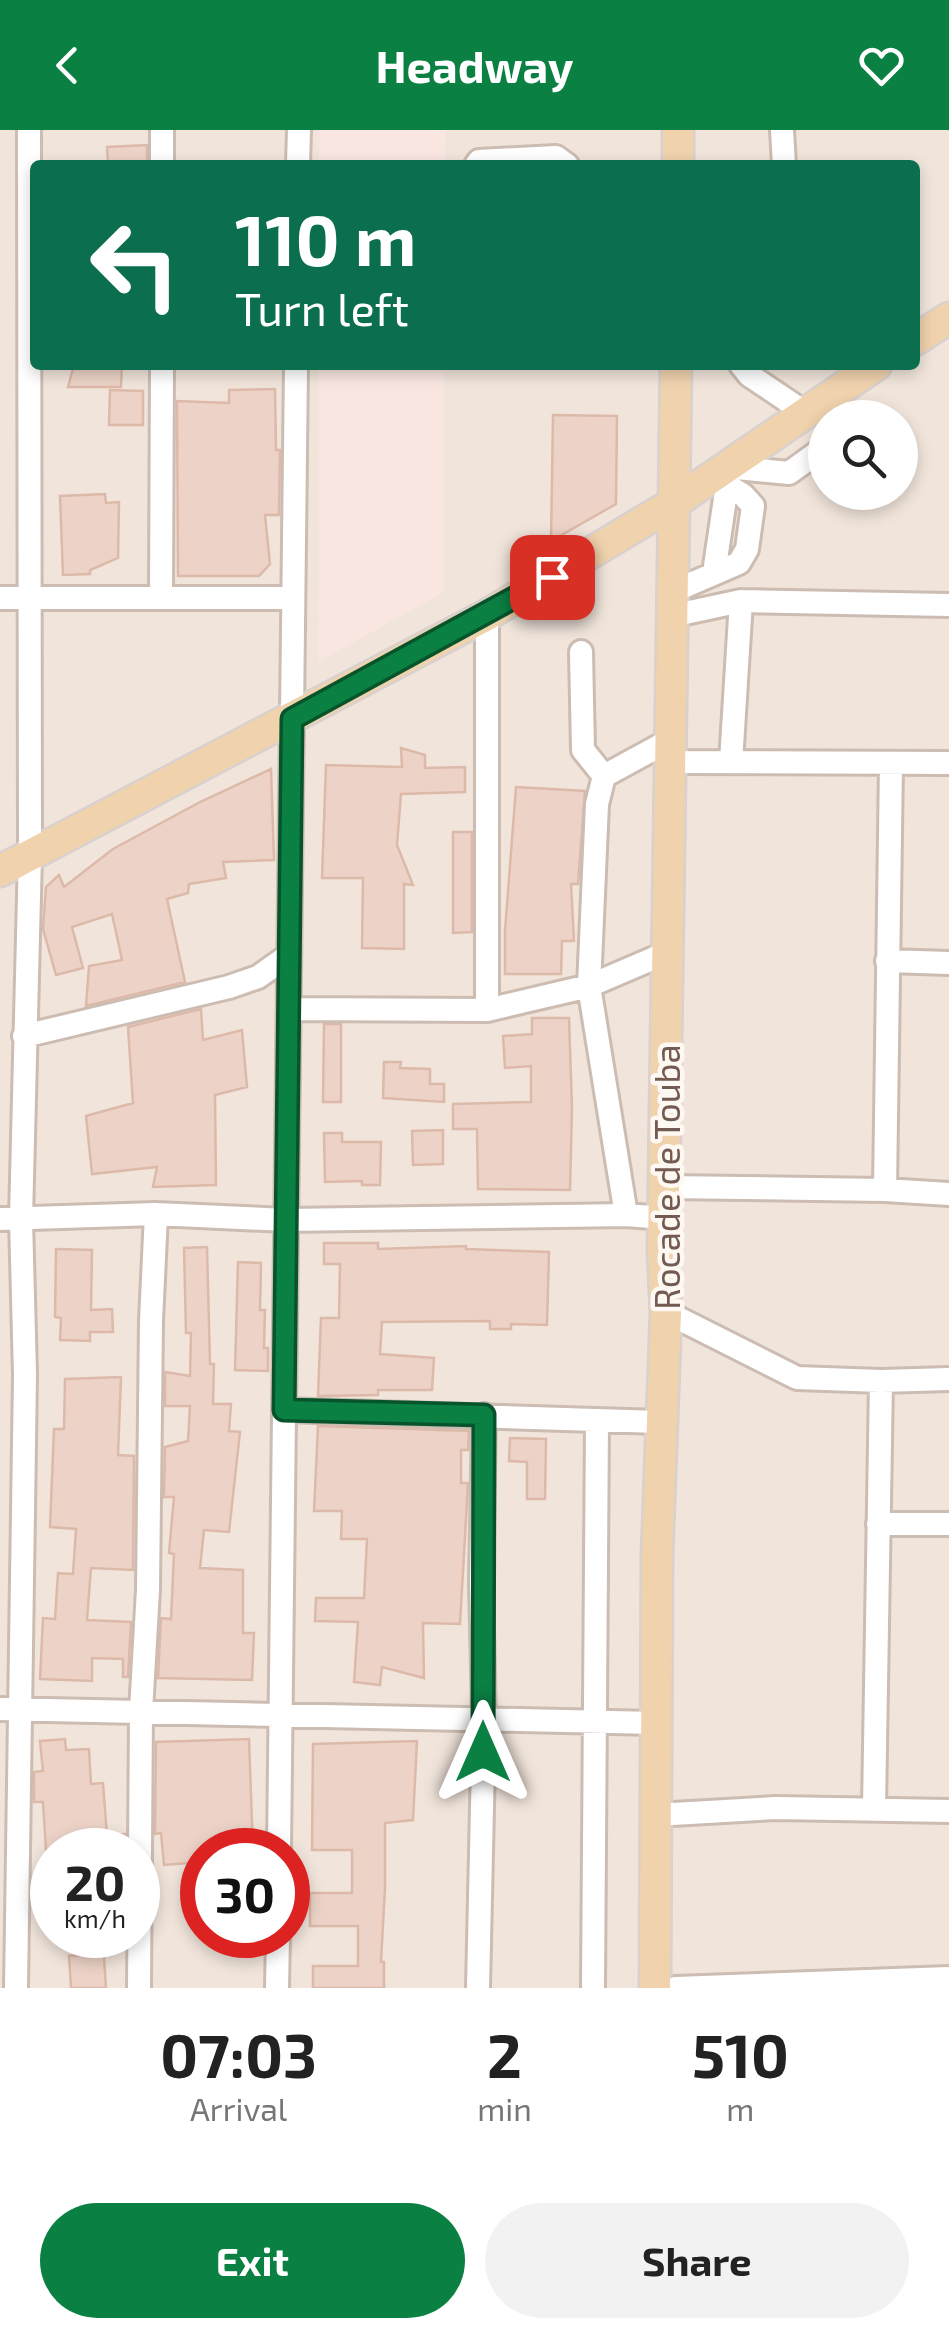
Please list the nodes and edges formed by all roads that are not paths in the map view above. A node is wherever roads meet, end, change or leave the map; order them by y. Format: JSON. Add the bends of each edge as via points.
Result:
{"nodes":[{"id":1,"x":29,"y":130,"type":"edge"},
{"id":2,"x":162,"y":130,"type":"edge"},
{"id":3,"x":298,"y":130,"type":"edge"},
{"id":4,"x":678,"y":130,"type":"edge"},
{"id":5,"x":782,"y":130,"type":"edge"},
{"id":6,"x":162,"y":160,"type":"edge"},
{"id":7,"x":298,"y":160,"type":"edge"},
{"id":8,"x":505,"y":160,"type":"edge"},
{"id":9,"x":559,"y":160,"type":"edge"},
{"id":10,"x":678,"y":160,"type":"edge"},
{"id":11,"x":784,"y":160,"type":"edge"},
{"id":12,"x":949,"y":318,"type":"edge"},
{"id":13,"x":920,"y":334,"type":"edge"},
{"id":14,"x":162,"y":370,"type":"edge"},
{"id":15,"x":296,"y":370,"type":"edge"},
{"id":16,"x":676,"y":370,"type":"edge"},
{"id":17,"x":745,"y":370,"type":"edge"},
{"id":18,"x":870,"y":370,"type":"edge"},
{"id":19,"x":833,"y":400,"type":"edge"},
{"id":20,"x":808,"y":401,"type":"edge"},
{"id":21,"x":808,"y":418,"type":"edge"},
{"id":22,"x":808,"y":459,"type":"edge"},
{"id":23,"x":722,"y":476,"type":"junction"},
{"id":24,"x":674,"y":504,"type":"junction"},
{"id":25,"x":162,"y":597,"type":"junction"},
{"id":26,"x":0,"y":598,"type":"edge"},
{"id":27,"x":293,"y":598,"type":"junction"},
{"id":28,"x":30,"y":600,"type":"junction"},
{"id":29,"x":741,"y":602,"type":"junction"},
{"id":30,"x":672,"y":604,"type":"junction"},
{"id":31,"x":949,"y":605,"type":"edge"},
{"id":32,"x":487,"y":615,"type":"junction"},
{"id":33,"x":581,"y":652,"type":"dead end"},
{"id":34,"x":292,"y":719,"type":"junction"},
{"id":35,"x":672,"y":750,"type":"junction"},
{"id":36,"x":731,"y":762,"type":"junction"},
{"id":37,"x":891,"y":763,"type":"junction"},
{"id":38,"x":949,"y":763,"type":"edge"},
{"id":39,"x":604,"y":776,"type":"junction"},
{"id":40,"x":30,"y":856,"type":"junction"},
{"id":41,"x":0,"y":871,"type":"edge"},
{"id":42,"x":666,"y":953,"type":"junction"},
{"id":43,"x":289,"y":955,"type":"junction"},
{"id":44,"x":887,"y":961,"type":"junction"},
{"id":45,"x":949,"y":962,"type":"edge"},
{"id":46,"x":589,"y":986,"type":"junction"},
{"id":47,"x":288,"y":1008,"type":"junction"},
{"id":48,"x":487,"y":1010,"type":"junction"},
{"id":49,"x":24,"y":1036,"type":"junction"},
{"id":50,"x":665,"y":1186,"type":"junction"},
{"id":51,"x":885,"y":1190,"type":"junction"},
{"id":52,"x":949,"y":1194,"type":"edge"},
{"id":53,"x":156,"y":1214,"type":"junction"},
{"id":54,"x":626,"y":1215,"type":"junction"},
{"id":55,"x":11,"y":1218,"type":"edge"},
{"id":56,"x":664,"y":1218,"type":"junction"},
{"id":57,"x":286,"y":1220,"type":"junction"},
{"id":58,"x":666,"y":1312,"type":"junction"},
{"id":59,"x":949,"y":1379,"type":"edge"},
{"id":60,"x":881,"y":1381,"type":"junction"},
{"id":61,"x":284,"y":1410,"type":"junction"},
{"id":62,"x":484,"y":1415,"type":"junction"},
{"id":63,"x":597,"y":1420,"type":"junction"},
{"id":64,"x":660,"y":1422,"type":"junction"},
{"id":65,"x":878,"y":1524,"type":"junction"},
{"id":66,"x":949,"y":1524,"type":"edge"},
{"id":67,"x":10,"y":1708,"type":"edge"},
{"id":68,"x":141,"y":1710,"type":"junction"},
{"id":69,"x":280,"y":1714,"type":"junction"},
{"id":70,"x":484,"y":1717,"type":"junction"},
{"id":71,"x":597,"y":1720,"type":"junction"},
{"id":72,"x":656,"y":1723,"type":"junction"},
{"id":73,"x":874,"y":1808,"type":"junction"},
{"id":74,"x":949,"y":1811,"type":"edge"},
{"id":75,"x":655,"y":1816,"type":"junction"},
{"id":76,"x":279,"y":1828,"type":"edge"},
{"id":77,"x":278,"y":1958,"type":"edge"},
{"id":78,"x":949,"y":1978,"type":"edge"},
{"id":79,"x":923,"y":1983,"type":"edge"},
{"id":80,"x":16,"y":1988,"type":"edge"},
{"id":81,"x":139,"y":1988,"type":"edge"},
{"id":82,"x":277,"y":1988,"type":"edge"},
{"id":83,"x":478,"y":1988,"type":"edge"},
{"id":84,"x":594,"y":1988,"type":"edge"},
{"id":85,"x":655,"y":1988,"type":"edge"},
{"id":86,"x":676,"y":1988,"type":"edge"}],
"edges":[{"from":1,"to":28,"type":"street"},
{"from":2,"to":6,"type":"street"},
{"from":3,"to":7,"type":"street"},
{"from":4,"to":10,"type":"main road"},
{"from":5,"to":11,"type":"street"},
{"from":8,"to":9,"type":"street"},
{"from":12,"to":13,"type":"main road"},
{"from":14,"to":25,"type":"street"},
{"from":15,"to":27,"type":"street"},
{"from":16,"to":24,"type":"main road","name":"Rocade de Touba"},
{"from":17,"to":20,"type":"street"},
{"from":18,"to":19,"type":"main road"},
{"from":21,"to":23,"type":"main road"},
{"from":22,"to":23,"type":"street","via":[[789,473]]},
{"from":23,"to":24,"type":"main road"},
{"from":23,"to":30,"type":"street","via":[[714,574]]},
{"from":24,"to":30,"type":"main road","name":"Rocade de Touba"},
{"from":24,"to":32,"type":"main road"},
{"from":25,"to":27,"type":"street"},
{"from":25,"to":28,"type":"street"},
{"from":26,"to":28,"type":"street"},
{"from":27,"to":34,"type":"street"},
{"from":28,"to":40,"type":"street"},
{"from":29,"to":30,"type":"street"},
{"from":29,"to":31,"type":"street"},
{"from":29,"to":36,"type":"street"},
{"from":30,"to":35,"type":"main road","name":"Rocade de Touba"},
{"from":32,"to":34,"type":"main road"},
{"from":32,"to":48,"type":"street"},
{"from":33,"to":39,"type":"street","via":[[583,750]]},
{"from":34,"to":40,"type":"main road"},
{"from":34,"to":43,"type":"street"},
{"from":35,"to":36,"type":"street"},
{"from":35,"to":39,"type":"street"},
{"from":35,"to":42,"type":"main road","name":"Rocade de Touba"},
{"from":36,"to":37,"type":"street"},
{"from":37,"to":38,"type":"street"},
{"from":37,"to":44,"type":"street"},
{"from":39,"to":46,"type":"street"},
{"from":40,"to":41,"type":"main road"},
{"from":40,"to":49,"type":"street"},
{"from":42,"to":46,"type":"street"},
{"from":42,"to":50,"type":"main road","name":"Rocade de Touba"},
{"from":43,"to":47,"type":"street"},
{"from":43,"to":49,"type":"street","via":[[258,978],[229,987]]},
{"from":44,"to":45,"type":"street"},
{"from":44,"to":51,"type":"street"},
{"from":46,"to":48,"type":"street"},
{"from":46,"to":54,"type":"street"},
{"from":47,"to":48,"type":"street"},
{"from":47,"to":57,"type":"street"},
{"from":49,"to":55,"type":"street"},
{"from":50,"to":51,"type":"street"},
{"from":50,"to":56,"type":"main road","name":"Rocade de Touba"},
{"from":51,"to":52,"type":"street"},
{"from":53,"to":55,"type":"street"},
{"from":53,"to":57,"type":"street"},
{"from":53,"to":68,"type":"street"},
{"from":54,"to":56,"type":"street"},
{"from":54,"to":57,"type":"street"},
{"from":55,"to":67,"type":"street","via":[[25,1376]]},
{"from":56,"to":58,"type":"main road","name":"Rocade de Touba"},
{"from":57,"to":61,"type":"street"},
{"from":58,"to":60,"type":"street","via":[[797,1378]]},
{"from":58,"to":64,"type":"main road","name":"Rocade de Touba"},
{"from":59,"to":60,"type":"street"},
{"from":60,"to":65,"type":"street"},
{"from":61,"to":62,"type":"street"},
{"from":61,"to":69,"type":"street"},
{"from":62,"to":63,"type":"street"},
{"from":62,"to":70,"type":"street"},
{"from":63,"to":64,"type":"street"},
{"from":63,"to":71,"type":"street"},
{"from":64,"to":72,"type":"main road","name":"Rocade de Touba"},
{"from":65,"to":66,"type":"street"},
{"from":65,"to":73,"type":"street"},
{"from":67,"to":68,"type":"street"},
{"from":67,"to":80,"type":"street"},
{"from":68,"to":69,"type":"street"},
{"from":68,"to":81,"type":"street"},
{"from":69,"to":70,"type":"street"},
{"from":69,"to":76,"type":"street"},
{"from":70,"to":71,"type":"street"},
{"from":70,"to":83,"type":"street"},
{"from":71,"to":72,"type":"street"},
{"from":71,"to":84,"type":"street"},
{"from":72,"to":75,"type":"main road","name":"Rocade de Touba"},
{"from":73,"to":74,"type":"street"},
{"from":73,"to":75,"type":"street"},
{"from":75,"to":85,"type":"main road","name":"Rocade de Touba"},
{"from":77,"to":82,"type":"street"},
{"from":78,"to":79,"type":"street"},
{"from":79,"to":86,"type":"street"}]}
